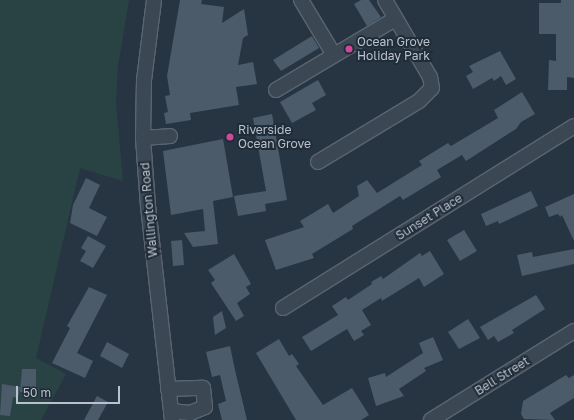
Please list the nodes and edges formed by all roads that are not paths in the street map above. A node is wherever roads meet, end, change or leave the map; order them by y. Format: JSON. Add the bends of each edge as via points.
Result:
{"nodes":[{"id":1,"x":154,"y":0,"type":"edge"},
{"id":2,"x":301,"y":0,"type":"edge"},
{"id":3,"x":384,"y":0,"type":"edge"},
{"id":4,"x":395,"y":18,"type":"junction"},
{"id":5,"x":334,"y":55,"type":"junction"},
{"id":6,"x":276,"y":90,"type":"dead end"},
{"id":7,"x":574,"y":126,"type":"edge"},
{"id":8,"x":170,"y":136,"type":"dead end"},
{"id":9,"x":143,"y":138,"type":"junction"},
{"id":10,"x":318,"y":162,"type":"dead end"},
{"id":11,"x":283,"y":308,"type":"dead end"},
{"id":12,"x":574,"y":331,"type":"edge"},
{"id":13,"x":168,"y":389,"type":"junction"},
{"id":14,"x":171,"y":416,"type":"edge"},
{"id":15,"x":446,"y":416,"type":"edge"},
{"id":16,"x":431,"y":420,"type":"edge"}],
"edges":[{"from":1,"to":9,"type":"street","name":"Wallington Road","via":[[144,80]]},
{"from":2,"to":5,"type":"street"},
{"from":3,"to":4,"type":"street"},
{"from":4,"to":5,"type":"street"},
{"from":4,"to":10,"type":"street","via":[[430,77],[432,82],[429,93]]},
{"from":5,"to":6,"type":"street"},
{"from":7,"to":11,"type":"street","name":"Sunset Place"},
{"from":8,"to":9,"type":"street"},
{"from":9,"to":13,"type":"street","name":"Wallington Road"},
{"from":12,"to":15,"type":"street","name":"Bell Street"},
{"from":13,"to":14,"type":"street","name":"Wallington Road"},
{"from":13,"to":14,"type":"street","via":[[203,388],[205,406]]},
{"from":15,"to":16,"type":"street","name":"Bell Street"}]}
